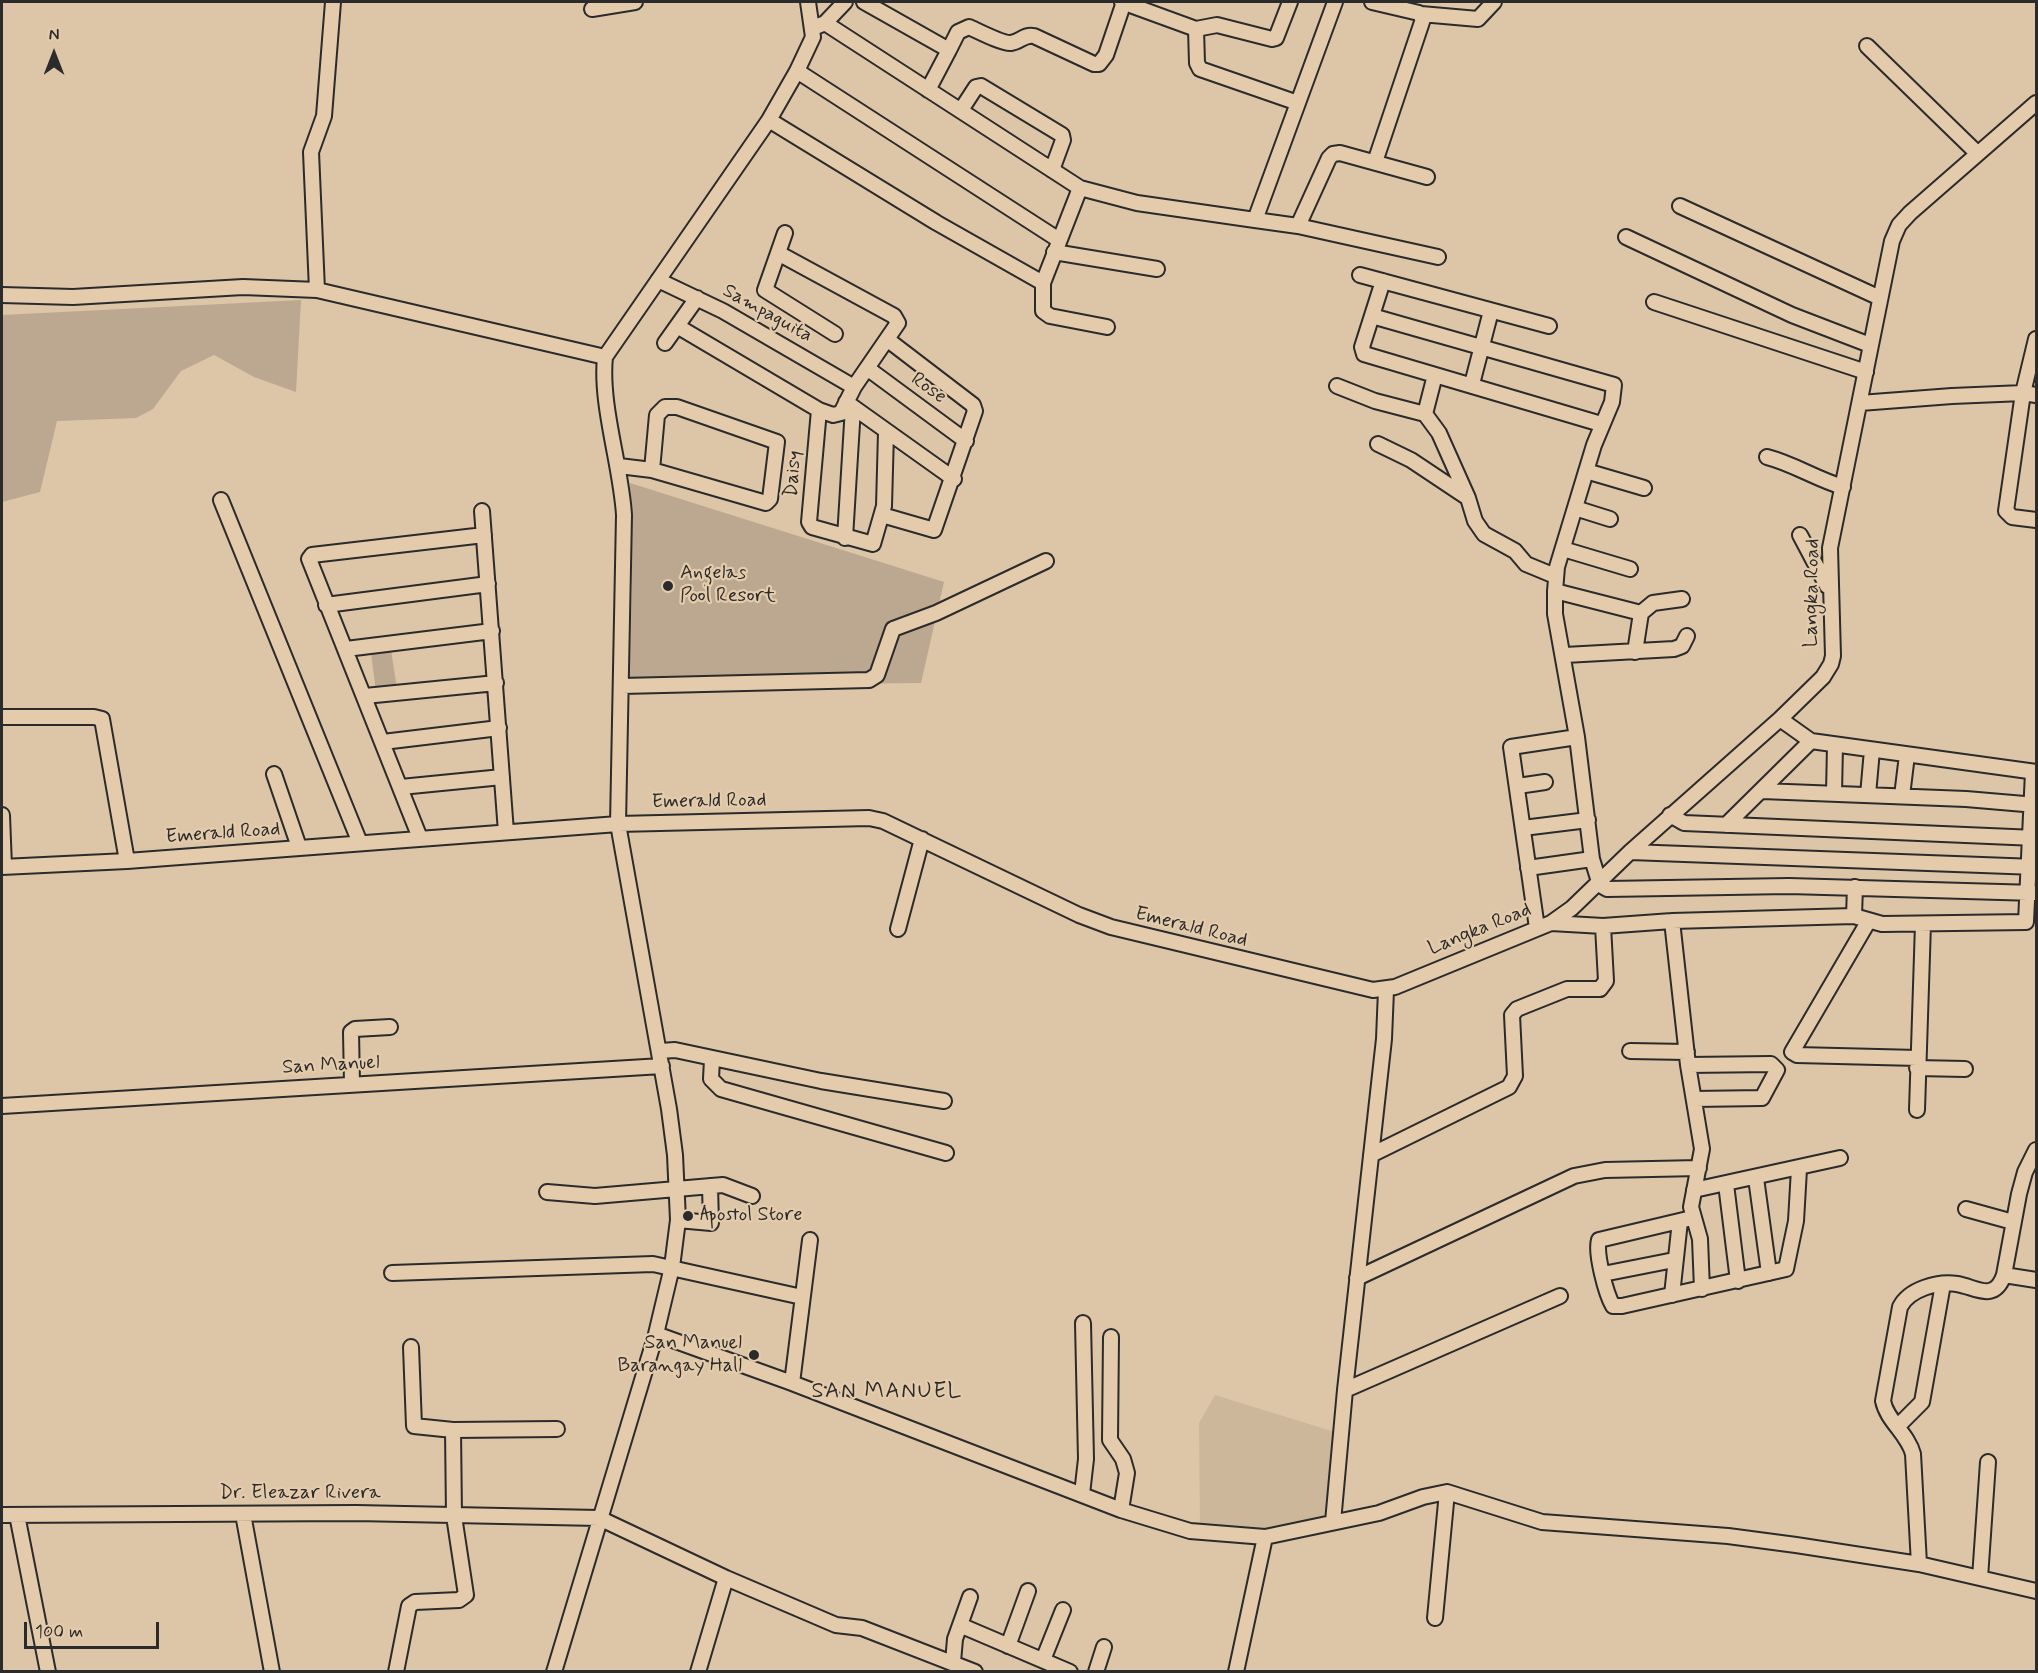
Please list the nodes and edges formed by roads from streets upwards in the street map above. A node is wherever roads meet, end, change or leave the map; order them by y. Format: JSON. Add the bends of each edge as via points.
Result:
{"nodes":[{"id":1,"x":333,"y":2,"type":"edge"},
{"id":2,"x":635,"y":2,"type":"edge"},
{"id":3,"x":808,"y":2,"type":"edge"},
{"id":4,"x":845,"y":2,"type":"edge"},
{"id":5,"x":864,"y":2,"type":"edge"},
{"id":6,"x":1123,"y":2,"type":"edge"},
{"id":7,"x":1290,"y":2,"type":"edge"},
{"id":8,"x":1335,"y":2,"type":"edge"},
{"id":9,"x":1372,"y":2,"type":"edge"},
{"id":10,"x":1494,"y":2,"type":"edge"},
{"id":11,"x":592,"y":9,"type":"dead end"},
{"id":12,"x":1421,"y":14,"type":"junction"},
{"id":13,"x":819,"y":26,"type":"junction"},
{"id":14,"x":1196,"y":29,"type":"junction"},
{"id":15,"x":1867,"y":46,"type":"dead end"},
{"id":16,"x":949,"y":50,"type":"junction"},
{"id":17,"x":797,"y":70,"type":"junction"},
{"id":18,"x":928,"y":90,"type":"junction"},
{"id":19,"x":1298,"y":103,"type":"junction"},
{"id":20,"x":2037,"y":103,"type":"edge"},
{"id":21,"x":961,"y":110,"type":"junction"},
{"id":22,"x":769,"y":120,"type":"junction"},
{"id":23,"x":1977,"y":153,"type":"junction"},
{"id":24,"x":1375,"y":162,"type":"junction"},
{"id":25,"x":1052,"y":170,"type":"junction"},
{"id":26,"x":1427,"y":177,"type":"dead end"},
{"id":27,"x":1080,"y":188,"type":"junction"},
{"id":28,"x":1680,"y":206,"type":"dead end"},
{"id":29,"x":1255,"y":220,"type":"junction"},
{"id":30,"x":1298,"y":226,"type":"junction"},
{"id":31,"x":785,"y":233,"type":"dead end"},
{"id":32,"x":1626,"y":237,"type":"dead end"},
{"id":33,"x":1057,"y":246,"type":"junction"},
{"id":34,"x":778,"y":253,"type":"junction"},
{"id":35,"x":1438,"y":257,"type":"dead end"},
{"id":36,"x":1157,"y":269,"type":"dead end"},
{"id":37,"x":1360,"y":275,"type":"dead end"},
{"id":38,"x":658,"y":280,"type":"junction"},
{"id":39,"x":1383,"y":281,"type":"junction"},
{"id":40,"x":1043,"y":283,"type":"junction"},
{"id":41,"x":317,"y":291,"type":"junction"},
{"id":42,"x":2,"y":294,"type":"edge"},
{"id":43,"x":697,"y":298,"type":"junction"},
{"id":44,"x":1880,"y":298,"type":"junction"},
{"id":45,"x":1654,"y":302,"type":"dead end"},
{"id":46,"x":1491,"y":311,"type":"junction"},
{"id":47,"x":1372,"y":316,"type":"junction"},
{"id":48,"x":677,"y":326,"type":"junction"},
{"id":49,"x":1550,"y":326,"type":"dead end"},
{"id":50,"x":1107,"y":327,"type":"dead end"},
{"id":51,"x":835,"y":334,"type":"dead end"},
{"id":52,"x":2037,"y":339,"type":"edge"},
{"id":53,"x":888,"y":340,"type":"junction"},
{"id":54,"x":665,"y":343,"type":"dead end"},
{"id":55,"x":1870,"y":345,"type":"junction"},
{"id":56,"x":1480,"y":348,"type":"junction"},
{"id":57,"x":605,"y":357,"type":"junction"},
{"id":58,"x":867,"y":368,"type":"junction"},
{"id":59,"x":1866,"y":372,"type":"junction"},
{"id":60,"x":1435,"y":375,"type":"junction"},
{"id":61,"x":1472,"y":384,"type":"junction"},
{"id":62,"x":1337,"y":386,"type":"dead end"},
{"id":63,"x":854,"y":387,"type":"junction"},
{"id":64,"x":2030,"y":394,"type":"edge"},
{"id":65,"x":1860,"y":404,"type":"junction"},
{"id":66,"x":849,"y":405,"type":"junction"},
{"id":67,"x":819,"y":410,"type":"junction"},
{"id":68,"x":1425,"y":414,"type":"junction"},
{"id":69,"x":1601,"y":424,"type":"junction"},
{"id":70,"x":886,"y":432,"type":"junction"},
{"id":71,"x":966,"y":441,"type":"junction"},
{"id":72,"x":1378,"y":444,"type":"dead end"},
{"id":73,"x":1767,"y":457,"type":"dead end"},
{"id":74,"x":620,"y":466,"type":"junction"},
{"id":75,"x":652,"y":470,"type":"junction"},
{"id":76,"x":1586,"y":471,"type":"junction"},
{"id":77,"x":954,"y":479,"type":"junction"},
{"id":78,"x":1843,"y":487,"type":"junction"},
{"id":79,"x":1644,"y":488,"type":"dead end"},
{"id":80,"x":1468,"y":498,"type":"junction"},
{"id":81,"x":221,"y":500,"type":"dead end"},
{"id":82,"x":1575,"y":508,"type":"junction"},
{"id":83,"x":482,"y":511,"type":"dead end"},
{"id":84,"x":882,"y":515,"type":"junction"},
{"id":85,"x":1610,"y":519,"type":"dead end"},
{"id":86,"x":2037,"y":520,"type":"edge"},
{"id":87,"x":484,"y":535,"type":"junction"},
{"id":88,"x":1800,"y":535,"type":"dead end"},
{"id":89,"x":845,"y":538,"type":"junction"},
{"id":90,"x":1563,"y":549,"type":"junction"},
{"id":91,"x":1046,"y":561,"type":"dead end"},
{"id":92,"x":1630,"y":569,"type":"dead end"},
{"id":93,"x":1555,"y":576,"type":"junction"},
{"id":94,"x":489,"y":584,"type":"junction"},
{"id":95,"x":1829,"y":590,"type":"junction"},
{"id":96,"x":1554,"y":591,"type":"junction"},
{"id":97,"x":1682,"y":598,"type":"dead end"},
{"id":98,"x":326,"y":605,"type":"junction"},
{"id":99,"x":1641,"y":613,"type":"junction"},
{"id":100,"x":492,"y":631,"type":"junction"},
{"id":101,"x":1687,"y":636,"type":"dead end"},
{"id":102,"x":346,"y":649,"type":"junction"},
{"id":103,"x":1635,"y":652,"type":"junction"},
{"id":104,"x":1565,"y":655,"type":"junction"},
{"id":105,"x":496,"y":683,"type":"junction"},
{"id":106,"x":622,"y":686,"type":"junction"},
{"id":107,"x":364,"y":696,"type":"junction"},
{"id":108,"x":2,"y":717,"type":"edge"},
{"id":109,"x":1780,"y":718,"type":"junction"},
{"id":110,"x":499,"y":728,"type":"junction"},
{"id":111,"x":1577,"y":737,"type":"junction"},
{"id":112,"x":383,"y":741,"type":"junction"},
{"id":113,"x":1811,"y":741,"type":"junction"},
{"id":114,"x":1835,"y":745,"type":"junction"},
{"id":115,"x":1872,"y":750,"type":"junction"},
{"id":116,"x":1906,"y":755,"type":"junction"},
{"id":117,"x":2035,"y":772,"type":"edge"},
{"id":118,"x":274,"y":774,"type":"dead end"},
{"id":119,"x":502,"y":777,"type":"junction"},
{"id":120,"x":1545,"y":782,"type":"dead end"},
{"id":121,"x":1518,"y":786,"type":"junction"},
{"id":122,"x":401,"y":787,"type":"junction"},
{"id":123,"x":1762,"y":791,"type":"junction"},
{"id":124,"x":1834,"y":794,"type":"junction"},
{"id":125,"x":1868,"y":795,"type":"junction"},
{"id":126,"x":1902,"y":796,"type":"junction"},
{"id":127,"x":2034,"y":804,"type":"edge"},
{"id":128,"x":2,"y":815,"type":"edge"},
{"id":129,"x":1670,"y":815,"type":"junction"},
{"id":130,"x":1588,"y":820,"type":"junction"},
{"id":131,"x":618,"y":824,"type":"junction"},
{"id":132,"x":1726,"y":825,"type":"junction"},
{"id":133,"x":1523,"y":828,"type":"junction"},
{"id":134,"x":506,"y":832,"type":"junction"},
{"id":135,"x":2033,"y":837,"type":"edge"},
{"id":136,"x":420,"y":838,"type":"junction"},
{"id":137,"x":922,"y":839,"type":"junction"},
{"id":138,"x":360,"y":843,"type":"junction"},
{"id":139,"x":299,"y":848,"type":"junction"},
{"id":140,"x":1630,"y":852,"type":"junction"},
{"id":141,"x":1592,"y":859,"type":"junction"},
{"id":142,"x":127,"y":861,"type":"junction"},
{"id":143,"x":3,"y":867,"type":"edge"},
{"id":144,"x":2033,"y":867,"type":"edge"},
{"id":145,"x":1528,"y":868,"type":"junction"},
{"id":146,"x":1598,"y":883,"type":"junction"},
{"id":147,"x":1855,"y":887,"type":"junction"},
{"id":148,"x":2032,"y":893,"type":"edge"},
{"id":149,"x":1854,"y":916,"type":"junction"},
{"id":150,"x":1672,"y":921,"type":"junction"},
{"id":151,"x":1551,"y":922,"type":"junction"},
{"id":152,"x":1868,"y":922,"type":"junction"},
{"id":153,"x":2031,"y":922,"type":"edge"},
{"id":154,"x":1923,"y":924,"type":"junction"},
{"id":155,"x":1603,"y":926,"type":"junction"},
{"id":156,"x":1537,"y":928,"type":"junction"},
{"id":157,"x":897,"y":929,"type":"dead end"},
{"id":158,"x":1386,"y":990,"type":"junction"},
{"id":159,"x":390,"y":1027,"type":"dead end"},
{"id":160,"x":660,"y":1051,"type":"junction"},
{"id":161,"x":1630,"y":1051,"type":"dead end"},
{"id":162,"x":712,"y":1059,"type":"junction"},
{"id":163,"x":1687,"y":1059,"type":"junction"},
{"id":164,"x":1917,"y":1063,"type":"junction"},
{"id":165,"x":662,"y":1066,"type":"junction"},
{"id":166,"x":1965,"y":1069,"type":"dead end"},
{"id":167,"x":352,"y":1084,"type":"junction"},
{"id":168,"x":1694,"y":1099,"type":"junction"},
{"id":169,"x":944,"y":1101,"type":"dead end"},
{"id":170,"x":2,"y":1106,"type":"edge"},
{"id":171,"x":1917,"y":1110,"type":"dead end"},
{"id":172,"x":2037,"y":1150,"type":"edge"},
{"id":173,"x":946,"y":1153,"type":"dead end"},
{"id":174,"x":1371,"y":1155,"type":"junction"},
{"id":175,"x":1840,"y":1158,"type":"dead end"},
{"id":176,"x":1699,"y":1168,"type":"junction"},
{"id":177,"x":1799,"y":1169,"type":"junction"},
{"id":178,"x":1756,"y":1178,"type":"junction"},
{"id":179,"x":1726,"y":1185,"type":"junction"},
{"id":180,"x":710,"y":1186,"type":"junction"},
{"id":181,"x":677,"y":1189,"type":"junction"},
{"id":182,"x":1694,"y":1190,"type":"junction"},
{"id":183,"x":547,"y":1192,"type":"dead end"},
{"id":184,"x":752,"y":1196,"type":"dead end"},
{"id":185,"x":1966,"y":1209,"type":"dead end"},
{"id":186,"x":1686,"y":1219,"type":"junction"},
{"id":187,"x":678,"y":1220,"type":"junction"},
{"id":188,"x":2013,"y":1222,"type":"junction"},
{"id":189,"x":810,"y":1240,"type":"dead end"},
{"id":190,"x":1674,"y":1260,"type":"junction"},
{"id":191,"x":672,"y":1267,"type":"junction"},
{"id":192,"x":392,"y":1273,"type":"dead end"},
{"id":193,"x":1769,"y":1273,"type":"junction"},
{"id":194,"x":1603,"y":1274,"type":"junction"},
{"id":195,"x":2004,"y":1275,"type":"junction"},
{"id":196,"x":1357,"y":1278,"type":"junction"},
{"id":197,"x":2037,"y":1280,"type":"edge"},
{"id":198,"x":1738,"y":1281,"type":"junction"},
{"id":199,"x":1943,"y":1284,"type":"junction"},
{"id":200,"x":1702,"y":1289,"type":"junction"},
{"id":201,"x":1672,"y":1295,"type":"junction"},
{"id":202,"x":1560,"y":1296,"type":"dead end"},
{"id":203,"x":802,"y":1297,"type":"junction"},
{"id":204,"x":1083,"y":1323,"type":"dead end"},
{"id":205,"x":656,"y":1334,"type":"junction"},
{"id":206,"x":1112,"y":1337,"type":"dead end"},
{"id":207,"x":411,"y":1347,"type":"dead end"},
{"id":208,"x":792,"y":1383,"type":"junction"},
{"id":209,"x":1345,"y":1390,"type":"junction"},
{"id":210,"x":1898,"y":1426,"type":"junction"},
{"id":211,"x":557,"y":1429,"type":"dead end"},
{"id":212,"x":453,"y":1430,"type":"junction"},
{"id":213,"x":1988,"y":1462,"type":"dead end"},
{"id":214,"x":1448,"y":1492,"type":"junction"},
{"id":215,"x":1082,"y":1494,"type":"junction"},
{"id":216,"x":1121,"y":1510,"type":"junction"},
{"id":217,"x":243,"y":1514,"type":"junction"},
{"id":218,"x":2,"y":1515,"type":"edge"},
{"id":219,"x":17,"y":1515,"type":"junction"},
{"id":220,"x":454,"y":1515,"type":"junction"},
{"id":221,"x":599,"y":1518,"type":"junction"},
{"id":222,"x":1333,"y":1522,"type":"junction"},
{"id":223,"x":1265,"y":1537,"type":"junction"},
{"id":224,"x":1919,"y":1564,"type":"junction"},
{"id":225,"x":726,"y":1578,"type":"junction"},
{"id":226,"x":1980,"y":1578,"type":"junction"},
{"id":227,"x":1028,"y":1591,"type":"dead end"},
{"id":228,"x":2037,"y":1591,"type":"edge"},
{"id":229,"x":970,"y":1597,"type":"dead end"},
{"id":230,"x":1063,"y":1610,"type":"dead end"},
{"id":231,"x":1435,"y":1618,"type":"dead end"},
{"id":232,"x":962,"y":1626,"type":"junction"},
{"id":233,"x":1008,"y":1646,"type":"junction"},
{"id":234,"x":1104,"y":1647,"type":"dead end"},
{"id":235,"x":1043,"y":1660,"type":"junction"},
{"id":236,"x":953,"y":1662,"type":"junction"},
{"id":237,"x":48,"y":1671,"type":"edge"},
{"id":238,"x":272,"y":1671,"type":"edge"},
{"id":239,"x":396,"y":1671,"type":"edge"},
{"id":240,"x":554,"y":1671,"type":"edge"},
{"id":241,"x":698,"y":1671,"type":"edge"},
{"id":242,"x":975,"y":1671,"type":"edge"},
{"id":243,"x":1070,"y":1671,"type":"edge"},
{"id":244,"x":1096,"y":1671,"type":"edge"},
{"id":245,"x":1236,"y":1671,"type":"edge"}],
"edges":[{"from":1,"to":41,"type":"street","via":[[324,116],[311,152]]},
{"from":2,"to":11,"type":"street"},
{"from":3,"to":13,"type":"street"},
{"from":4,"to":13,"type":"street"},
{"from":5,"to":16,"type":"street"},
{"from":6,"to":14,"type":"street"},
{"from":6,"to":16,"type":"street","via":[[1106,55],[1099,64],[1034,36],[1005,43],[969,27],[958,32]]},
{"from":7,"to":14,"type":"street","via":[[1274,39],[1217,25]]},
{"from":8,"to":19,"type":"street"},
{"from":9,"to":12,"type":"street"},
{"from":10,"to":12,"type":"street","via":[[1478,19]]},
{"from":12,"to":24,"type":"street","via":[[1423,23]]},
{"from":13,"to":17,"type":"street"},
{"from":13,"to":18,"type":"street"},
{"from":14,"to":19,"type":"street","via":[[1200,69]]},
{"from":15,"to":23,"type":"street"},
{"from":16,"to":18,"type":"street"},
{"from":17,"to":22,"type":"street"},
{"from":17,"to":33,"type":"street"},
{"from":18,"to":21,"type":"street"},
{"from":19,"to":29,"type":"street"},
{"from":20,"to":23,"type":"street","name":"Langka Road"},
{"from":21,"to":25,"type":"street"},
{"from":21,"to":25,"type":"street","via":[[976,87],[981,86],[1062,135]]},
{"from":22,"to":38,"type":"street"},
{"from":22,"to":40,"type":"street","via":[[937,224]]},
{"from":23,"to":44,"type":"street","name":"Langka Road","via":[[1899,225]]},
{"from":24,"to":26,"type":"street"},
{"from":24,"to":30,"type":"street","via":[[1333,154]]},
{"from":25,"to":27,"type":"street"},
{"from":27,"to":29,"type":"street","via":[[1137,203]]},
{"from":27,"to":33,"type":"street"},
{"from":28,"to":44,"type":"street"},
{"from":29,"to":30,"type":"street"},
{"from":30,"to":35,"type":"street"},
{"from":31,"to":34,"type":"street"},
{"from":32,"to":55,"type":"street","via":[[1792,315]]},
{"from":33,"to":36,"type":"street"},
{"from":33,"to":40,"type":"street"},
{"from":34,"to":51,"type":"street","via":[[765,291]]},
{"from":34,"to":53,"type":"street","via":[[894,316],[898,323]]},
{"from":37,"to":39,"type":"street"},
{"from":38,"to":43,"type":"street","name":"Sampaguita"},
{"from":38,"to":57,"type":"street"},
{"from":39,"to":46,"type":"street"},
{"from":39,"to":47,"type":"street"},
{"from":40,"to":50,"type":"street","via":[[1042,305],[1046,314]]},
{"from":41,"to":42,"type":"street","via":[[243,287],[73,297]]},
{"from":41,"to":57,"type":"street"},
{"from":43,"to":48,"type":"street"},
{"from":43,"to":63,"type":"street","name":"Sampaguita"},
{"from":44,"to":55,"type":"street","name":"Langka Road"},
{"from":45,"to":59,"type":"street"},
{"from":46,"to":49,"type":"street"},
{"from":46,"to":56,"type":"street"},
{"from":47,"to":56,"type":"street"},
{"from":47,"to":60,"type":"street","via":[[1362,352]]},
{"from":48,"to":54,"type":"street"},
{"from":48,"to":67,"type":"street"},
{"from":52,"to":64,"type":"street"},
{"from":53,"to":58,"type":"street"},
{"from":53,"to":71,"type":"street","via":[[973,405],[975,411]]},
{"from":55,"to":59,"type":"street","name":"Langka Road"},
{"from":56,"to":61,"type":"street"},
{"from":56,"to":69,"type":"street","via":[[1612,383],[1612,402]]},
{"from":57,"to":74,"type":"street","via":[[606,395]]},
{"from":58,"to":63,"type":"street"},
{"from":58,"to":71,"type":"street","name":"Rose"},
{"from":59,"to":65,"type":"street","name":"Langka Road"},
{"from":60,"to":61,"type":"street"},
{"from":60,"to":68,"type":"street"},
{"from":61,"to":69,"type":"street"},
{"from":62,"to":68,"type":"street"},
{"from":63,"to":66,"type":"street"},
{"from":64,"to":65,"type":"street"},
{"from":64,"to":86,"type":"street","via":[[2006,511],[2012,518]]},
{"from":65,"to":78,"type":"street","name":"Langka Road"},
{"from":66,"to":67,"type":"street","via":[[840,414]]},
{"from":66,"to":70,"type":"street"},
{"from":66,"to":89,"type":"street"},
{"from":67,"to":89,"type":"street","name":"Daisy","via":[[810,525]]},
{"from":68,"to":80,"type":"street","via":[[1439,433]]},
{"from":69,"to":76,"type":"street"},
{"from":70,"to":77,"type":"street"},
{"from":70,"to":84,"type":"street","name":"Daisy"},
{"from":71,"to":77,"type":"street"},
{"from":72,"to":80,"type":"street","via":[[1411,460]]},
{"from":73,"to":78,"type":"street"},
{"from":74,"to":75,"type":"street"},
{"from":74,"to":106,"type":"street","via":[[624,515]]},
{"from":75,"to":75,"type":"street","via":[[766,503],[770,499],[777,442],[677,407],[665,407],[657,415]]},
{"from":76,"to":79,"type":"street"},
{"from":76,"to":82,"type":"street"},
{"from":77,"to":84,"type":"street","via":[[934,531]]},
{"from":78,"to":95,"type":"street","name":"Langka Road","via":[[1830,548]]},
{"from":80,"to":93,"type":"street","via":[[1475,521],[1489,539],[1515,551],[1526,564]]},
{"from":81,"to":138,"type":"street"},
{"from":82,"to":85,"type":"street"},
{"from":82,"to":90,"type":"street"},
{"from":83,"to":87,"type":"street"},
{"from":84,"to":89,"type":"street","name":"Daisy","via":[[873,544]]},
{"from":87,"to":94,"type":"street"},
{"from":87,"to":98,"type":"street","via":[[311,556],[309,560]]},
{"from":88,"to":95,"type":"street"},
{"from":90,"to":92,"type":"street"},
{"from":90,"to":93,"type":"street"},
{"from":91,"to":106,"type":"street","via":[[893,629],[877,675],[869,680]]},
{"from":93,"to":96,"type":"street"},
{"from":94,"to":98,"type":"street"},
{"from":94,"to":100,"type":"street"},
{"from":95,"to":109,"type":"street","name":"Langka Road","via":[[1831,664],[1823,677]]},
{"from":96,"to":99,"type":"street"},
{"from":96,"to":104,"type":"street"},
{"from":97,"to":99,"type":"street","via":[[1653,603]]},
{"from":98,"to":102,"type":"street"},
{"from":99,"to":103,"type":"street"},
{"from":100,"to":102,"type":"street"},
{"from":100,"to":105,"type":"street"},
{"from":101,"to":103,"type":"street","via":[[1678,648]]},
{"from":102,"to":107,"type":"street"},
{"from":103,"to":104,"type":"street"},
{"from":104,"to":111,"type":"street"},
{"from":105,"to":107,"type":"street"},
{"from":105,"to":110,"type":"street"},
{"from":106,"to":131,"type":"street"},
{"from":107,"to":112,"type":"street"},
{"from":108,"to":142,"type":"street","via":[[102,719]]},
{"from":109,"to":113,"type":"street"},
{"from":109,"to":129,"type":"street","name":"Langka Road"},
{"from":110,"to":112,"type":"street"},
{"from":110,"to":119,"type":"street"},
{"from":111,"to":121,"type":"street","via":[[1513,746]]},
{"from":111,"to":130,"type":"street"},
{"from":112,"to":122,"type":"street"},
{"from":113,"to":114,"type":"street"},
{"from":113,"to":123,"type":"street"},
{"from":114,"to":115,"type":"street"},
{"from":114,"to":124,"type":"street"},
{"from":115,"to":116,"type":"street"},
{"from":115,"to":125,"type":"street"},
{"from":116,"to":117,"type":"street"},
{"from":116,"to":126,"type":"street"},
{"from":117,"to":127,"type":"street"},
{"from":118,"to":139,"type":"street"},
{"from":119,"to":122,"type":"street"},
{"from":119,"to":134,"type":"street"},
{"from":120,"to":121,"type":"street"},
{"from":121,"to":133,"type":"street"},
{"from":122,"to":136,"type":"street"},
{"from":123,"to":124,"type":"street"},
{"from":123,"to":132,"type":"street"},
{"from":124,"to":125,"type":"street"},
{"from":125,"to":126,"type":"street"},
{"from":126,"to":127,"type":"street"},
{"from":127,"to":135,"type":"street"},
{"from":128,"to":143,"type":"street"},
{"from":129,"to":132,"type":"street","via":[[1680,822]]},
{"from":129,"to":140,"type":"street","name":"Langka Road"},
{"from":130,"to":133,"type":"street"},
{"from":130,"to":141,"type":"street"},
{"from":131,"to":134,"type":"street","name":"Emerald Road"},
{"from":131,"to":137,"type":"street","name":"Emerald Road","via":[[869,818]]},
{"from":131,"to":160,"type":"street"},
{"from":132,"to":135,"type":"street"},
{"from":133,"to":145,"type":"street"},
{"from":134,"to":136,"type":"street","name":"Emerald Road"},
{"from":135,"to":144,"type":"street"},
{"from":136,"to":138,"type":"street","name":"Emerald Road"},
{"from":137,"to":157,"type":"street"},
{"from":137,"to":158,"type":"street","name":"Emerald Road","via":[[1111,927]]},
{"from":138,"to":139,"type":"street","name":"Emerald Road"},
{"from":139,"to":142,"type":"street","name":"Emerald Road"},
{"from":140,"to":144,"type":"street"},
{"from":140,"to":146,"type":"street","name":"Langka Road"},
{"from":141,"to":145,"type":"street"},
{"from":141,"to":146,"type":"street"},
{"from":142,"to":143,"type":"street","name":"Emerald Road"},
{"from":144,"to":148,"type":"street"},
{"from":145,"to":156,"type":"street"},
{"from":146,"to":147,"type":"street","via":[[1607,888]]},
{"from":146,"to":151,"type":"street","name":"Langka Road"},
{"from":147,"to":148,"type":"street"},
{"from":147,"to":149,"type":"street"},
{"from":148,"to":153,"type":"street"},
{"from":149,"to":150,"type":"street"},
{"from":149,"to":152,"type":"street"},
{"from":150,"to":155,"type":"street"},
{"from":150,"to":163,"type":"street"},
{"from":151,"to":155,"type":"street"},
{"from":151,"to":156,"type":"street","name":"Langka Road"},
{"from":152,"to":154,"type":"street"},
{"from":152,"to":164,"type":"street","via":[[1792,1052]]},
{"from":153,"to":154,"type":"street"},
{"from":154,"to":164,"type":"street"},
{"from":155,"to":174,"type":"street","via":[[1606,981],[1600,989],[1567,989],[1517,1009],[1512,1015],[1515,1076],[1509,1087]]},
{"from":156,"to":158,"type":"street","name":"Langka Road"},
{"from":158,"to":174,"type":"street"},
{"from":159,"to":167,"type":"street","via":[[351,1032]]},
{"from":160,"to":162,"type":"street","via":[[675,1050]]},
{"from":160,"to":165,"type":"street"},
{"from":161,"to":163,"type":"street"},
{"from":162,"to":169,"type":"street"},
{"from":162,"to":173,"type":"street","via":[[711,1079],[721,1089]]},
{"from":163,"to":168,"type":"street"},
{"from":163,"to":168,"type":"street","via":[[1771,1064],[1778,1070],[1762,1098]]},
{"from":164,"to":166,"type":"street"},
{"from":164,"to":171,"type":"street"},
{"from":165,"to":167,"type":"street","name":"San Manuel"},
{"from":165,"to":181,"type":"street"},
{"from":167,"to":170,"type":"street","name":"San Manuel"},
{"from":168,"to":176,"type":"street","via":[[1703,1154]]},
{"from":172,"to":188,"type":"street","via":[[2025,1172]]},
{"from":174,"to":196,"type":"street"},
{"from":175,"to":177,"type":"street"},
{"from":176,"to":182,"type":"street"},
{"from":176,"to":196,"type":"street","via":[[1605,1170],[1574,1176]]},
{"from":177,"to":178,"type":"street"},
{"from":177,"to":193,"type":"street","via":[[1789,1265]]},
{"from":178,"to":179,"type":"street"},
{"from":178,"to":193,"type":"street"},
{"from":179,"to":182,"type":"street"},
{"from":179,"to":198,"type":"street"},
{"from":180,"to":181,"type":"street"},
{"from":180,"to":184,"type":"street","via":[[729,1186]]},
{"from":180,"to":187,"type":"street","via":[[711,1223]]},
{"from":181,"to":183,"type":"street","via":[[595,1196]]},
{"from":181,"to":187,"type":"street"},
{"from":182,"to":186,"type":"street"},
{"from":185,"to":188,"type":"street"},
{"from":186,"to":190,"type":"street"},
{"from":186,"to":194,"type":"street","via":[[1599,1240]]},
{"from":186,"to":200,"type":"street","via":[[1701,1239]]},
{"from":187,"to":191,"type":"street"},
{"from":188,"to":195,"type":"street"},
{"from":189,"to":203,"type":"street"},
{"from":190,"to":194,"type":"street"},
{"from":190,"to":201,"type":"street"},
{"from":191,"to":192,"type":"street","via":[[643,1263]]},
{"from":191,"to":203,"type":"street"},
{"from":191,"to":205,"type":"street"},
{"from":193,"to":198,"type":"street"},
{"from":194,"to":201,"type":"street","via":[[1615,1307]]},
{"from":195,"to":197,"type":"street"},
{"from":195,"to":199,"type":"street","via":[[1989,1291]]},
{"from":196,"to":209,"type":"street"},
{"from":198,"to":200,"type":"street"},
{"from":199,"to":210,"type":"street","via":[[1922,1402]]},
{"from":199,"to":210,"type":"street","via":[[1914,1293],[1900,1307],[1883,1401],[1886,1412]]},
{"from":200,"to":201,"type":"street"},
{"from":202,"to":209,"type":"street"},
{"from":203,"to":208,"type":"street"},
{"from":204,"to":215,"type":"street","via":[[1086,1459]]},
{"from":205,"to":208,"type":"street"},
{"from":205,"to":221,"type":"street"},
{"from":206,"to":216,"type":"street","via":[[1110,1440],[1123,1459],[1126,1473]]},
{"from":207,"to":212,"type":"street","via":[[412,1422],[418,1427]]},
{"from":208,"to":215,"type":"street"},
{"from":209,"to":222,"type":"street"},
{"from":210,"to":224,"type":"street","via":[[1913,1454]]},
{"from":211,"to":212,"type":"street"},
{"from":212,"to":220,"type":"street"},
{"from":213,"to":226,"type":"street"},
{"from":214,"to":222,"type":"street"},
{"from":214,"to":224,"type":"street","via":[[1558,1525],[1728,1536]]},
{"from":214,"to":231,"type":"street"},
{"from":215,"to":216,"type":"street"},
{"from":216,"to":223,"type":"street","via":[[1190,1531]]},
{"from":217,"to":219,"type":"street","name":"Dr. Eleazar Rivera"},
{"from":217,"to":220,"type":"street","name":"Dr. Eleazar Rivera"},
{"from":217,"to":238,"type":"street"},
{"from":218,"to":219,"type":"street","name":"Dr. Eleazar Rivera"},
{"from":219,"to":237,"type":"street"},
{"from":220,"to":221,"type":"street","name":"Dr. Eleazar Rivera"},
{"from":220,"to":239,"type":"street","via":[[466,1595],[459,1600],[411,1603]]},
{"from":221,"to":225,"type":"street"},
{"from":221,"to":240,"type":"street"},
{"from":222,"to":223,"type":"street"},
{"from":223,"to":245,"type":"street"},
{"from":224,"to":226,"type":"street"},
{"from":225,"to":236,"type":"street","via":[[836,1625],[862,1628]]},
{"from":225,"to":241,"type":"street"},
{"from":226,"to":228,"type":"street"},
{"from":227,"to":233,"type":"street"},
{"from":229,"to":232,"type":"street"},
{"from":230,"to":235,"type":"street"},
{"from":232,"to":233,"type":"street"},
{"from":232,"to":236,"type":"street","via":[[955,1639]]},
{"from":233,"to":235,"type":"street"},
{"from":234,"to":244,"type":"street"},
{"from":235,"to":243,"type":"street"},
{"from":236,"to":242,"type":"street"}]}
